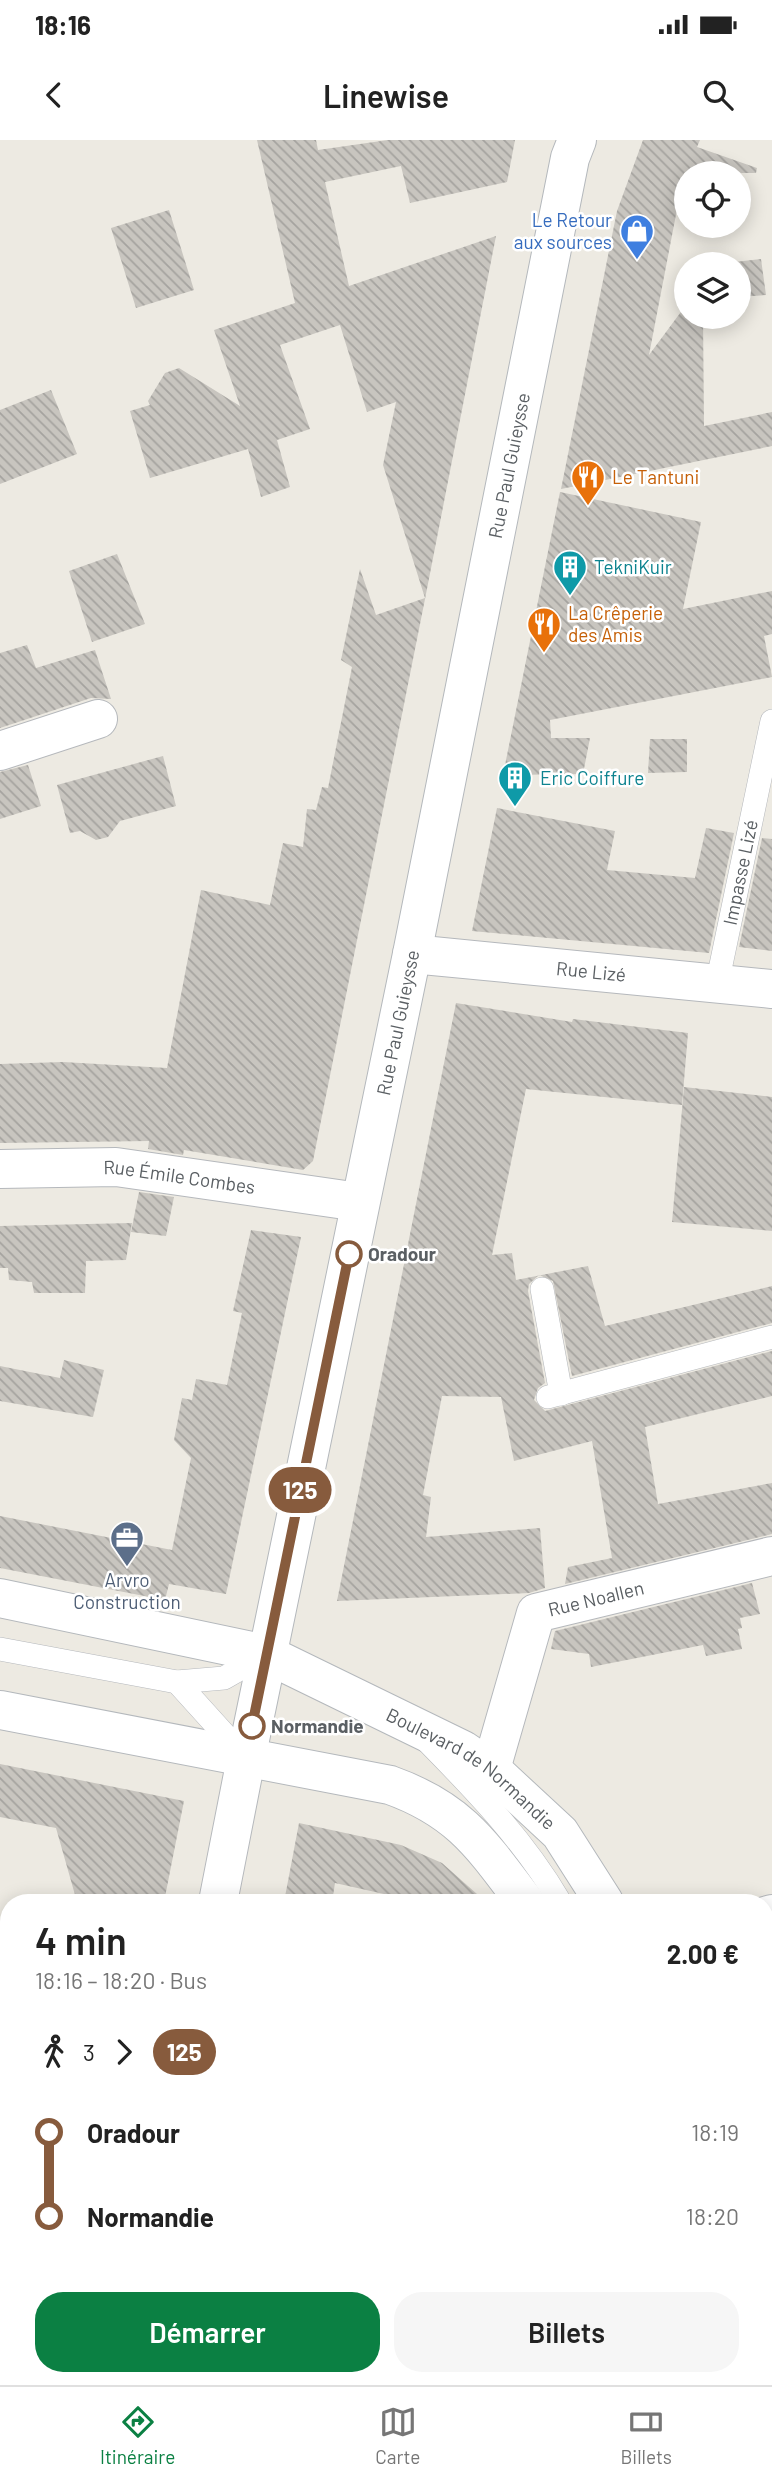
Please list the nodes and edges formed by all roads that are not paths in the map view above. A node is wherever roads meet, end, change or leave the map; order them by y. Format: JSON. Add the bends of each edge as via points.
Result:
{"nodes":[{"id":1,"x":577,"y":140,"type":"edge"},
{"id":2,"x":99,"y":719,"type":"dead end"},
{"id":3,"x":772,"y":721,"type":"edge"},
{"id":4,"x":0,"y":751,"type":"edge"},
{"id":5,"x":412,"y":954,"type":"junction"},
{"id":6,"x":717,"y":984,"type":"junction"},
{"id":7,"x":772,"y":989,"type":"edge"},
{"id":8,"x":0,"y":1170,"type":"edge"},
{"id":9,"x":359,"y":1202,"type":"junction"},
{"id":10,"x":542,"y":1289,"type":"dead end"},
{"id":11,"x":772,"y":1337,"type":"edge"},
{"id":12,"x":772,"y":1556,"type":"edge"},
{"id":13,"x":0,"y":1598,"type":"edge"},
{"id":14,"x":0,"y":1649,"type":"edge"},
{"id":15,"x":266,"y":1654,"type":"junction"},
{"id":16,"x":177,"y":1682,"type":"junction"},
{"id":17,"x":0,"y":1710,"type":"edge"},
{"id":18,"x":416,"y":1729,"type":"junction"},
{"id":19,"x":246,"y":1759,"type":"junction"},
{"id":20,"x":491,"y":1769,"type":"junction"},
{"id":21,"x":220,"y":1894,"type":"edge"},
{"id":22,"x":518,"y":1894,"type":"edge"},
{"id":23,"x":555,"y":1894,"type":"edge"},
{"id":24,"x":599,"y":1894,"type":"edge"}],
"edges":[{"from":1,"to":5,"type":"main road","name":"Rue Paul Guieysse"},
{"from":2,"to":4,"type":"main road"},
{"from":3,"to":6,"type":"lane","name":"Impasse Lizé"},
{"from":5,"to":6,"type":"main road","name":"Rue Lizé"},
{"from":5,"to":9,"type":"main road","name":"Rue Paul Guieysse"},
{"from":6,"to":7,"type":"main road","name":"Rue Lizé"},
{"from":8,"to":9,"type":"main road","name":"Rue Émile Combes","via":[[116,1167]]},
{"from":9,"to":15,"type":"main road","name":"Rue Paul Guieysse"},
{"from":10,"to":11,"type":"lane","via":[[554,1395]]},
{"from":12,"to":20,"type":"main road","name":"Rue Noallen","via":[[536,1613]]},
{"from":13,"to":15,"type":"main road","name":"Boulevard de Normandie"},
{"from":14,"to":16,"type":"lane"},
{"from":15,"to":16,"type":"lane","via":[[224,1678]]},
{"from":15,"to":18,"type":"main road","name":"Boulevard de Normandie"},
{"from":15,"to":19,"type":"main road","name":"Rue Paul Guieysse"},
{"from":16,"to":19,"type":"lane"},
{"from":17,"to":19,"type":"main road"},
{"from":18,"to":20,"type":"main road","name":"Boulevard de Normandie","via":[[463,1750]]},
{"from":18,"to":23,"type":"lane","via":[[486,1801]]},
{"from":19,"to":21,"type":"main road","name":"Rue Paul Guieysse"},
{"from":19,"to":22,"type":"main road","via":[[390,1786],[425,1798],[459,1822]]},
{"from":20,"to":24,"type":"main road","name":"Boulevard de Normandie","via":[[560,1833]]}]}
